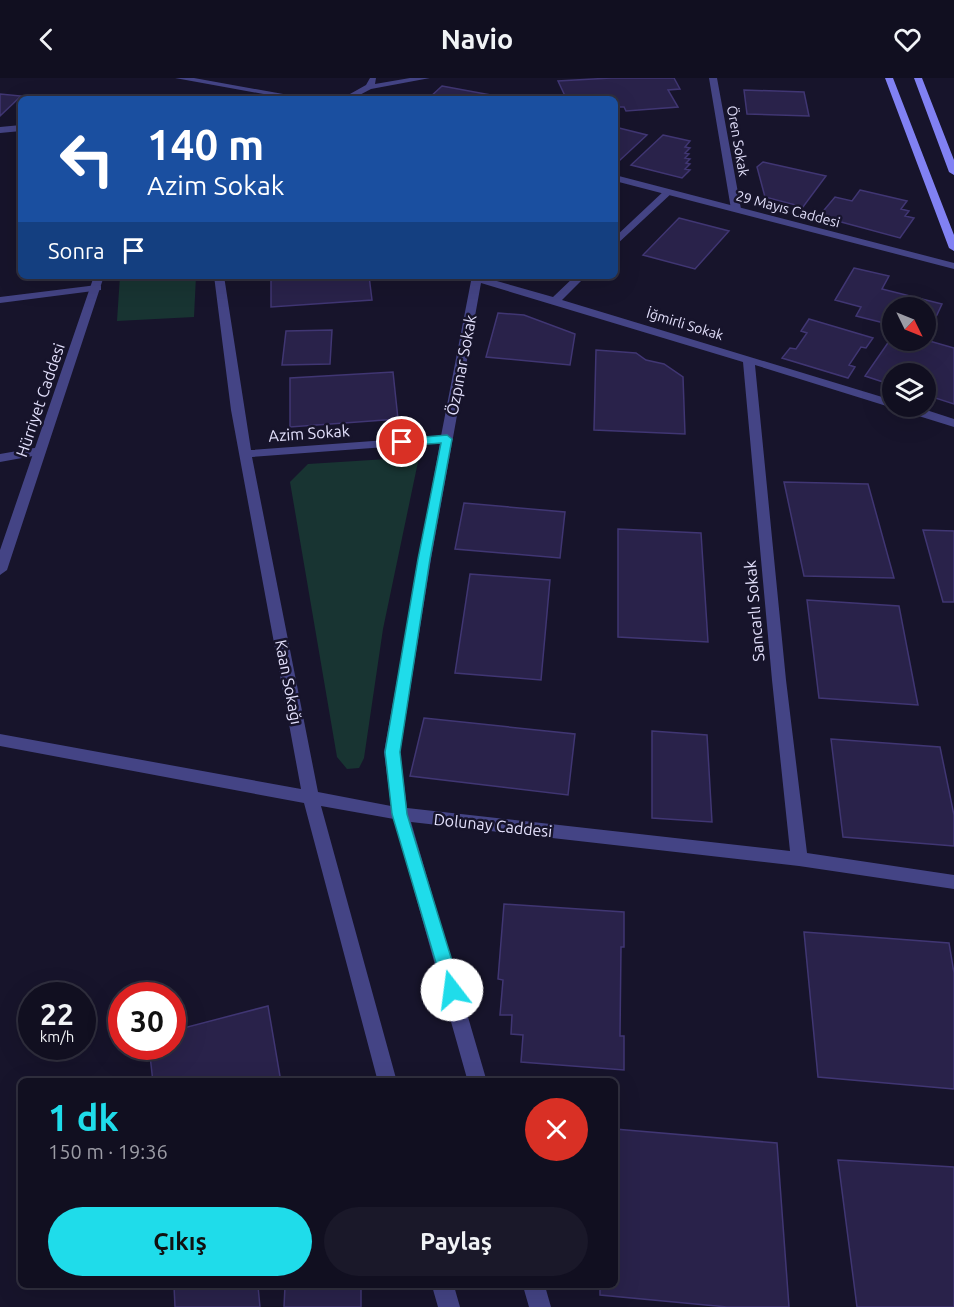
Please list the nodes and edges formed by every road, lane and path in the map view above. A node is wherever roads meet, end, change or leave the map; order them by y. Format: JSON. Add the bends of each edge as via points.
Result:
{"nodes":[{"id":1,"x":179,"y":78,"type":"edge"},
{"id":2,"x":375,"y":78,"type":"edge"},
{"id":3,"x":426,"y":78,"type":"edge"},
{"id":4,"x":713,"y":78,"type":"edge"},
{"id":5,"x":889,"y":78,"type":"edge"},
{"id":6,"x":918,"y":78,"type":"edge"},
{"id":7,"x":369,"y":87,"type":"junction"},
{"id":8,"x":289,"y":96,"type":"edge"},
{"id":9,"x":351,"y":96,"type":"edge"},
{"id":10,"x":18,"y":128,"type":"edge"},
{"id":11,"x":0,"y":130,"type":"edge"},
{"id":12,"x":954,"y":172,"type":"edge"},
{"id":13,"x":618,"y":179,"type":"edge"},
{"id":14,"x":668,"y":192,"type":"junction"},
{"id":15,"x":736,"y":209,"type":"junction"},
{"id":16,"x":618,"y":240,"type":"edge"},
{"id":17,"x":954,"y":248,"type":"edge"},
{"id":18,"x":954,"y":266,"type":"edge"},
{"id":19,"x":219,"y":279,"type":"edge"},
{"id":20,"x":472,"y":279,"type":"edge"},
{"id":21,"x":476,"y":279,"type":"edge"},
{"id":22,"x":578,"y":279,"type":"edge"},
{"id":23,"x":98,"y":282,"type":"edge"},
{"id":24,"x":0,"y":300,"type":"edge"},
{"id":25,"x":555,"y":301,"type":"junction"},
{"id":26,"x":749,"y":360,"type":"junction"},
{"id":27,"x":882,"y":401,"type":"edge"},
{"id":28,"x":935,"y":417,"type":"edge"},
{"id":29,"x":954,"y":423,"type":"edge"},
{"id":30,"x":447,"y":439,"type":"junction"},
{"id":31,"x":40,"y":451,"type":"junction"},
{"id":32,"x":245,"y":454,"type":"junction"},
{"id":33,"x":0,"y":458,"type":"edge"},
{"id":34,"x":0,"y":570,"type":"edge"},
{"id":35,"x":0,"y":740,"type":"edge"},
{"id":36,"x":311,"y":799,"type":"junction"},
{"id":37,"x":400,"y":814,"type":"junction"},
{"id":38,"x":799,"y":860,"type":"junction"},
{"id":39,"x":954,"y":882,"type":"edge"},
{"id":40,"x":387,"y":1078,"type":"edge"},
{"id":41,"x":477,"y":1078,"type":"edge"},
{"id":42,"x":444,"y":1288,"type":"edge"},
{"id":43,"x":535,"y":1288,"type":"edge"},
{"id":44,"x":449,"y":1307,"type":"edge"},
{"id":45,"x":540,"y":1307,"type":"edge"}],
"edges":[{"from":1,"to":8,"type":"street"},
{"from":2,"to":7,"type":"street"},
{"from":3,"to":7,"type":"street"},
{"from":4,"to":15,"type":"street","name":"Ören Sokak"},
{"from":5,"to":17,"type":"main road"},
{"from":6,"to":12,"type":"main road"},
{"from":7,"to":9,"type":"street"},
{"from":10,"to":11,"type":"street"},
{"from":13,"to":14,"type":"street","name":"29 Mayıs Caddesi"},
{"from":14,"to":15,"type":"street","name":"29 Mayıs Caddesi"},
{"from":14,"to":16,"type":"street"},
{"from":15,"to":18,"type":"street","name":"29 Mayıs Caddesi"},
{"from":19,"to":32,"type":"street","name":"Kaan Sokağı"},
{"from":20,"to":30,"type":"street","name":"Özpınar Sokak"},
{"from":21,"to":25,"type":"street","name":"İğmirli Sokak"},
{"from":22,"to":25,"type":"street"},
{"from":23,"to":24,"type":"street"},
{"from":23,"to":31,"type":"street","name":"Hürriyet Caddesi"},
{"from":25,"to":26,"type":"street","name":"İğmirli Sokak"},
{"from":26,"to":27,"type":"street","name":"İğmirli Sokak"},
{"from":26,"to":38,"type":"street","name":"Sancarlı Sokak"},
{"from":28,"to":29,"type":"street"},
{"from":30,"to":32,"type":"street","name":"Azim Sokak"},
{"from":30,"to":37,"type":"street","name":"Özpınar Sokak","via":[[392,752]]},
{"from":31,"to":33,"type":"street"},
{"from":31,"to":34,"type":"street","name":"Hürriyet Caddesi"},
{"from":32,"to":36,"type":"street","name":"Kaan Sokağı"},
{"from":35,"to":36,"type":"street","name":"Dolunay Caddesi"},
{"from":36,"to":37,"type":"street","name":"Dolunay Caddesi"},
{"from":36,"to":40,"type":"street","name":"Kaan Sokağı"},
{"from":37,"to":38,"type":"street","name":"Dolunay Caddesi"},
{"from":37,"to":41,"type":"street","name":"Özpınar Sokak"},
{"from":38,"to":39,"type":"street","name":"Dolunay Caddesi"},
{"from":42,"to":44,"type":"street"},
{"from":43,"to":45,"type":"street"}]}
